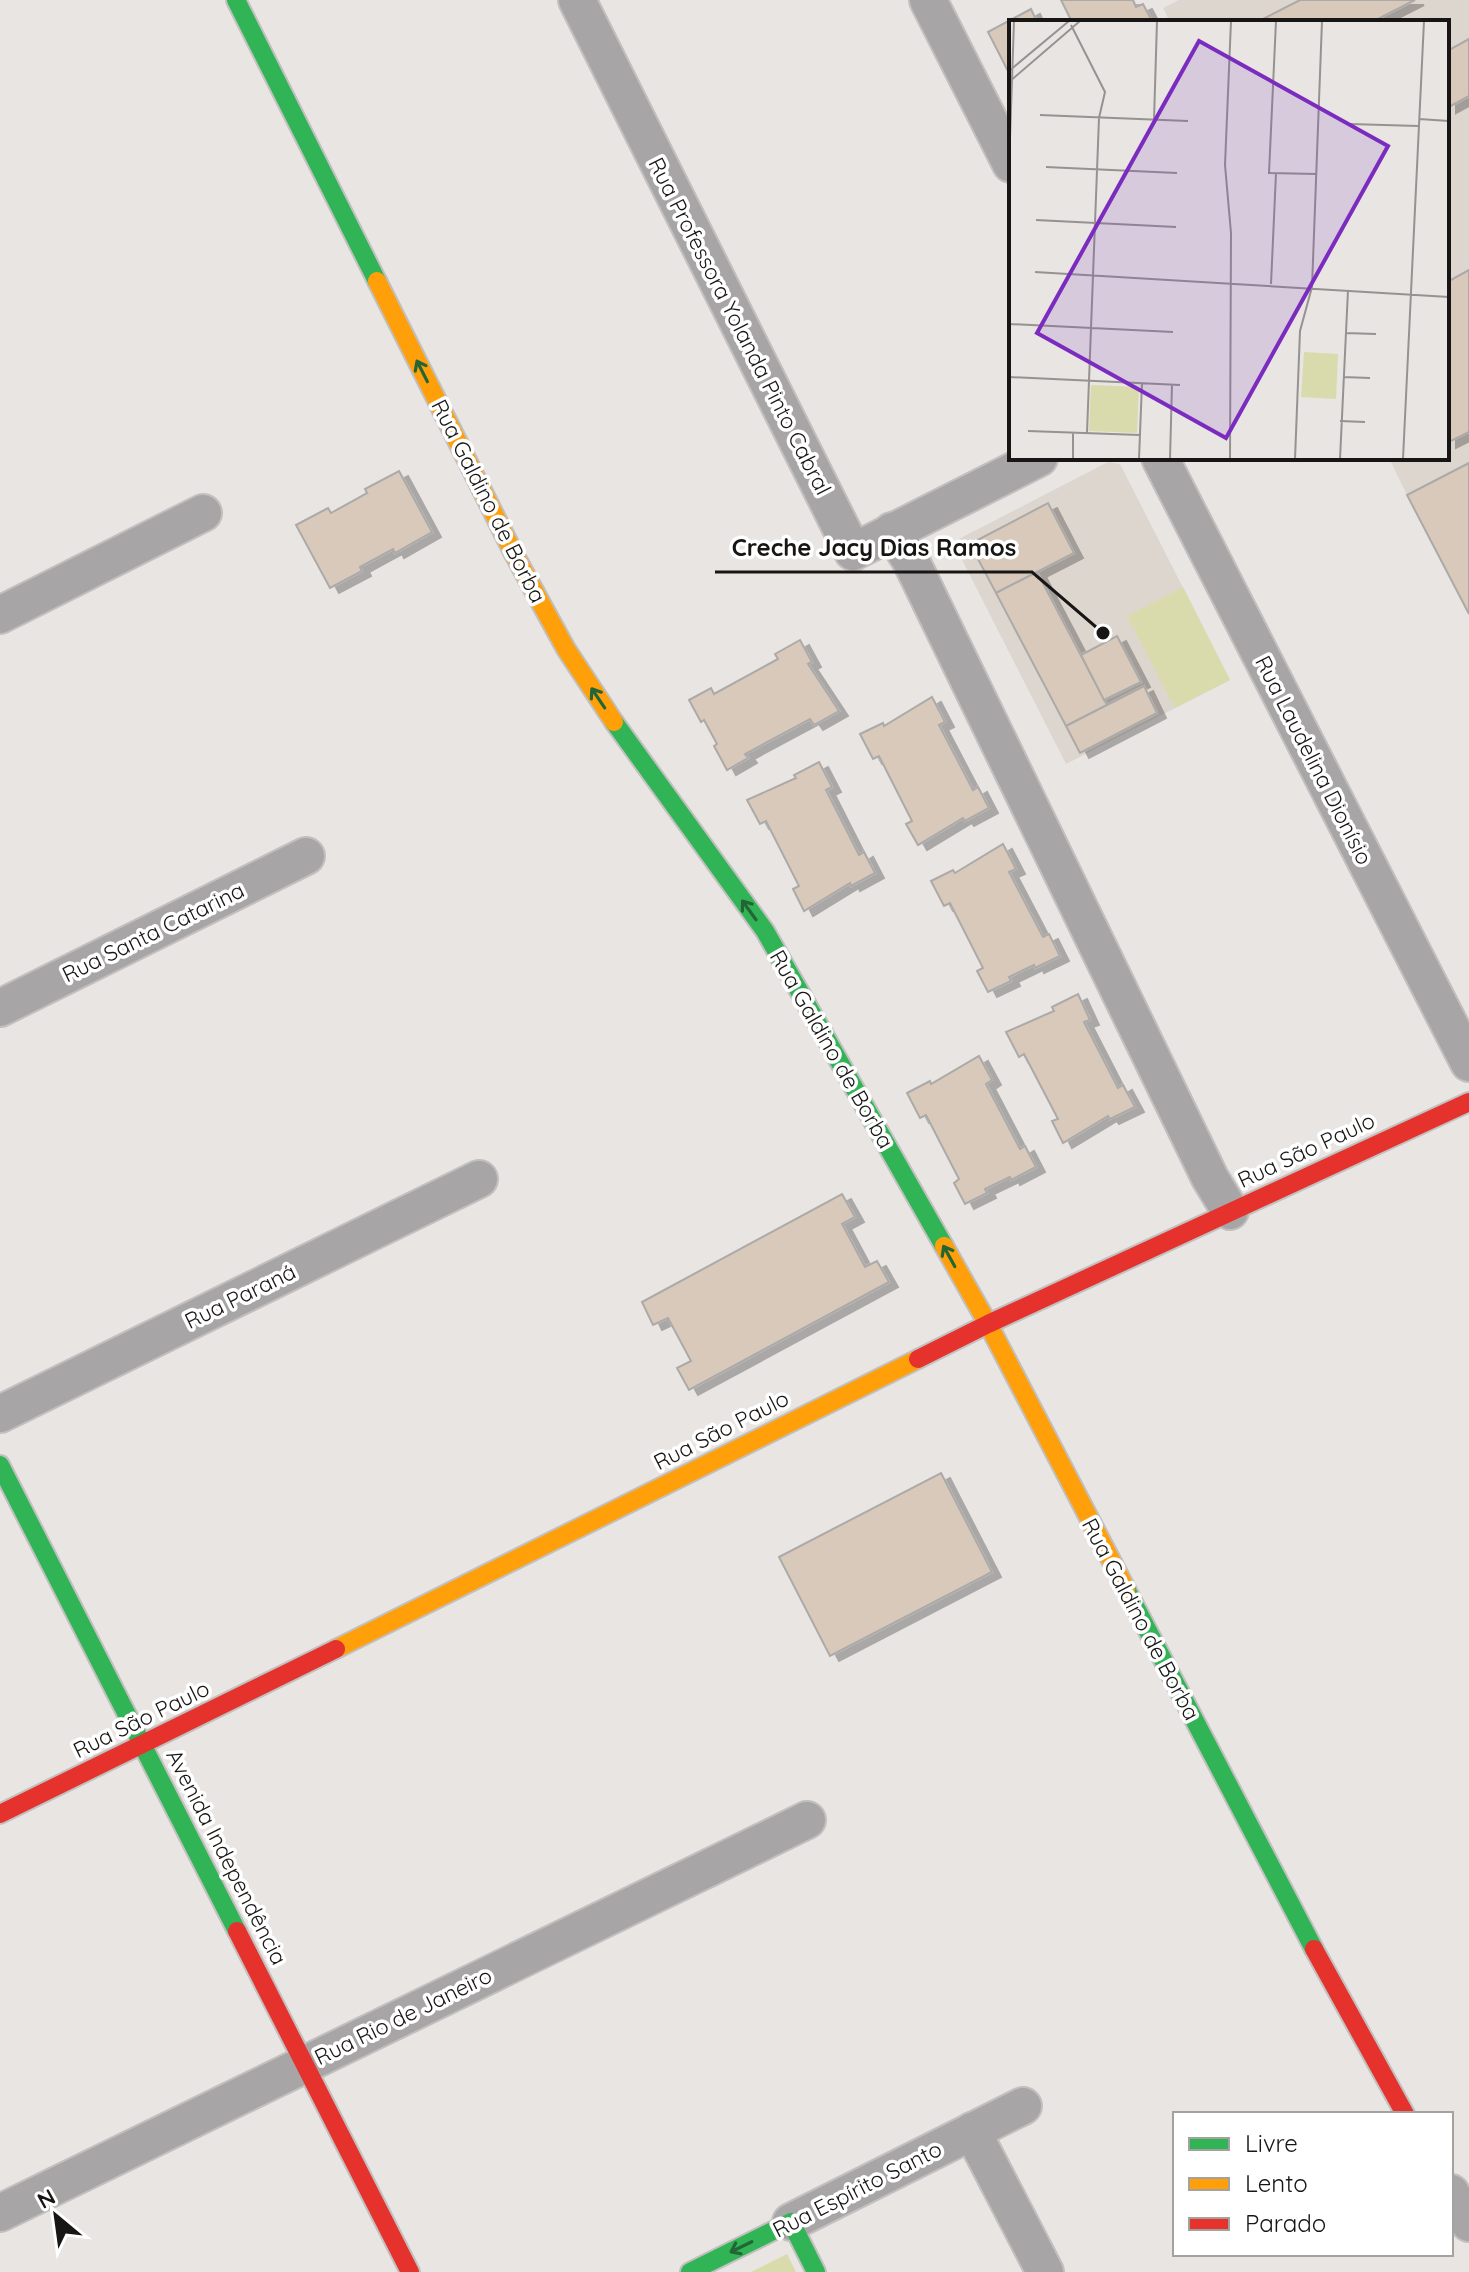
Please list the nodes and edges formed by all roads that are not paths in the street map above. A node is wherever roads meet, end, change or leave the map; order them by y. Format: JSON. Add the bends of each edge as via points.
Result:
{"nodes":[{"id":1,"x":236,"y":0,"type":"edge"},
{"id":2,"x":577,"y":0,"type":"edge"},
{"id":3,"x":928,"y":0,"type":"edge"},
{"id":4,"x":1009,"y":160,"type":"edge"},
{"id":5,"x":1035,"y":460,"type":"edge"},
{"id":6,"x":1161,"y":460,"type":"edge"},
{"id":7,"x":203,"y":513,"type":"dead end"},
{"id":8,"x":892,"y":531,"type":"junction"},
{"id":9,"x":0,"y":615,"type":"edge"},
{"id":10,"x":306,"y":856,"type":"dead end"},
{"id":11,"x":0,"y":1008,"type":"edge"},
{"id":12,"x":1469,"y":1063,"type":"edge"},
{"id":13,"x":1469,"y":1102,"type":"edge"},
{"id":14,"x":479,"y":1179,"type":"dead end"},
{"id":15,"x":1230,"y":1211,"type":"junction"},
{"id":16,"x":988,"y":1324,"type":"junction"},
{"id":17,"x":0,"y":1414,"type":"edge"},
{"id":18,"x":0,"y":1465,"type":"edge"},
{"id":19,"x":144,"y":1745,"type":"junction"},
{"id":20,"x":0,"y":1814,"type":"edge"},
{"id":21,"x":807,"y":1820,"type":"dead end"},
{"id":22,"x":305,"y":2065,"type":"junction"},
{"id":23,"x":1023,"y":2106,"type":"dead end"},
{"id":24,"x":1404,"y":2112,"type":"edge"},
{"id":25,"x":972,"y":2131,"type":"junction"},
{"id":26,"x":1453,"y":2196,"type":"edge"},
{"id":27,"x":0,"y":2213,"type":"edge"},
{"id":28,"x":791,"y":2222,"type":"junction"},
{"id":29,"x":1469,"y":2223,"type":"edge"},
{"id":30,"x":410,"y":2272,"type":"edge"},
{"id":31,"x":690,"y":2272,"type":"edge"},
{"id":32,"x":816,"y":2272,"type":"edge"},
{"id":33,"x":1045,"y":2272,"type":"edge"}],
"edges":[{"from":16,"to":1,"type":"street","name":"Rua Galdino de Borba","one_way":true,"via":[[765,931],[566,649]]},
{"from":2,"to":8,"type":"street","name":"Rua Professora Yolanda Pinto Cabral","via":[[853,552]]},
{"from":3,"to":4,"type":"street"},
{"from":5,"to":8,"type":"street","name":"Rua Professora Yolanda Pinto Cabral"},
{"from":6,"to":12,"type":"street","name":"Rua Laudelina Dionísio"},
{"from":7,"to":9,"type":"street"},
{"from":8,"to":15,"type":"street"},
{"from":10,"to":11,"type":"street","name":"Rua Santa Catarina"},
{"from":13,"to":15,"type":"street","name":"Rua São Paulo"},
{"from":14,"to":17,"type":"street","name":"Rua Paraná"},
{"from":15,"to":16,"type":"street","name":"Rua São Paulo"},
{"from":16,"to":19,"type":"street","name":"Rua São Paulo"},
{"from":16,"to":24,"type":"street","name":"Rua Galdino de Borba","via":[[1328,1978]]},
{"from":18,"to":19,"type":"street","name":"Avenida Independência"},
{"from":19,"to":20,"type":"street","name":"Rua São Paulo"},
{"from":19,"to":22,"type":"street","name":"Avenida Independência"},
{"from":21,"to":22,"type":"street","name":"Rua Rio de Janeiro"},
{"from":22,"to":27,"type":"street","name":"Rua Rio de Janeiro"},
{"from":22,"to":30,"type":"street","name":"Avenida Independência"},
{"from":23,"to":25,"type":"street","name":"Rua Espírito Santo"},
{"from":25,"to":28,"type":"street","name":"Rua Espírito Santo"},
{"from":25,"to":33,"type":"street"},
{"from":26,"to":29,"type":"street"},
{"from":28,"to":31,"type":"street","name":"Rua Espírito Santo","one_way":true},
{"from":28,"to":32,"type":"street"}]}
